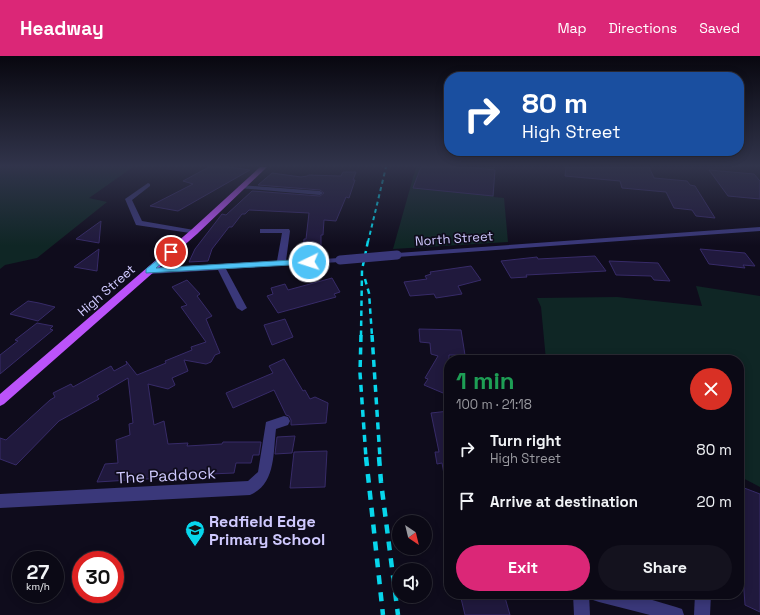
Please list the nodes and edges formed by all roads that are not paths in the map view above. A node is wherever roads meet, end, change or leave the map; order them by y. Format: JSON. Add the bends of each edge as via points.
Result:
{"nodes":[{"id":1,"x":136,"y":193,"type":"edge"},
{"id":2,"x":235,"y":193,"type":"edge"},
{"id":3,"x":760,"y":229,"type":"edge"},
{"id":4,"x":263,"y":231,"type":"dead end"},
{"id":5,"x":194,"y":232,"type":"junction"},
{"id":6,"x":281,"y":264,"type":"junction"},
{"id":7,"x":221,"y":268,"type":"junction"},
{"id":8,"x":149,"y":271,"type":"junction"},
{"id":9,"x":242,"y":308,"type":"dead end"},
{"id":10,"x":0,"y":401,"type":"edge"},
{"id":11,"x":284,"y":421,"type":"dead end"},
{"id":12,"x":0,"y":501,"type":"edge"},
{"id":13,"x":581,"y":599,"type":"edge"},
{"id":14,"x":619,"y":599,"type":"edge"},
{"id":15,"x":703,"y":599,"type":"edge"},
{"id":16,"x":582,"y":615,"type":"edge"},
{"id":17,"x":676,"y":615,"type":"edge"},
{"id":18,"x":702,"y":615,"type":"edge"}],
"edges":[{"from":1,"to":5,"type":"street","via":[[128,199],[139,223]]},
{"from":2,"to":5,"type":"main road","name":"High Street"},
{"from":3,"to":6,"type":"street","name":"North Street","bridge":true},
{"from":4,"to":6,"type":"street","via":[[286,231]]},
{"from":5,"to":8,"type":"main road","name":"High Street"},
{"from":6,"to":7,"type":"street","name":"North Street"},
{"from":7,"to":8,"type":"street","name":"North Street"},
{"from":7,"to":9,"type":"street"},
{"from":8,"to":10,"type":"main road","name":"High Street"},
{"from":11,"to":12,"type":"street","name":"The Paddock","via":[[270,426],[264,474],[258,483],[250,488]]},
{"from":13,"to":16,"type":"street"},
{"from":14,"to":17,"type":"street"},
{"from":15,"to":18,"type":"street"}]}
